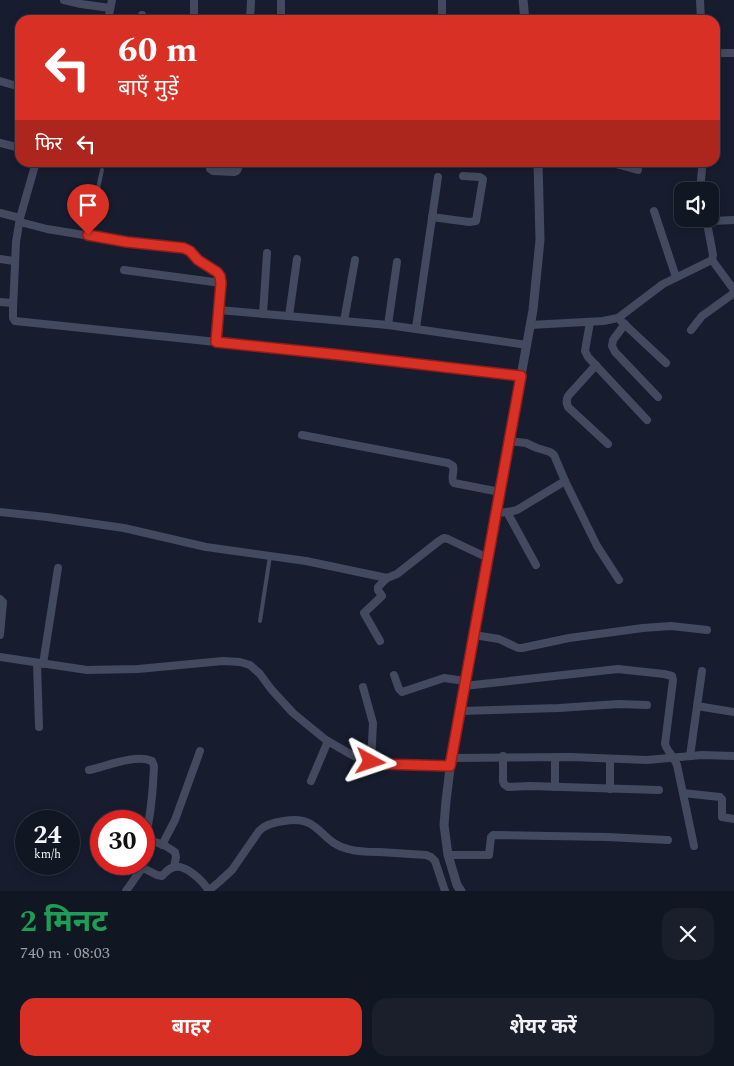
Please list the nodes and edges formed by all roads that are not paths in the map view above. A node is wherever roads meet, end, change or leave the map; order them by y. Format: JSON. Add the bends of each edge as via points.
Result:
{"nodes":[{"id":1,"x":64,"y":0,"type":"edge"},
{"id":2,"x":194,"y":0,"type":"edge"},
{"id":3,"x":251,"y":0,"type":"edge"},
{"id":4,"x":281,"y":0,"type":"edge"},
{"id":5,"x":442,"y":0,"type":"edge"},
{"id":6,"x":523,"y":0,"type":"edge"},
{"id":7,"x":700,"y":0,"type":"edge"},
{"id":8,"x":111,"y":4,"type":"edge"},
{"id":9,"x":194,"y":15,"type":"edge"},
{"id":10,"x":250,"y":15,"type":"edge"},
{"id":11,"x":281,"y":15,"type":"edge"},
{"id":12,"x":442,"y":15,"type":"edge"},
{"id":13,"x":525,"y":15,"type":"edge"},
{"id":14,"x":701,"y":15,"type":"edge"},
{"id":15,"x":720,"y":53,"type":"edge"},
{"id":16,"x":734,"y":53,"type":"edge"},
{"id":17,"x":0,"y":81,"type":"edge"},
{"id":18,"x":15,"y":86,"type":"edge"},
{"id":19,"x":0,"y":143,"type":"edge"},
{"id":20,"x":15,"y":147,"type":"edge"},
{"id":21,"x":35,"y":167,"type":"edge"},
{"id":22,"x":210,"y":167,"type":"edge"},
{"id":23,"x":238,"y":167,"type":"edge"},
{"id":24,"x":539,"y":167,"type":"edge"},
{"id":25,"x":627,"y":167,"type":"edge"},
{"id":26,"x":102,"y":170,"type":"dead end"},
{"id":27,"x":638,"y":170,"type":"dead end"},
{"id":28,"x":702,"y":170,"type":"dead end"},
{"id":29,"x":463,"y":176,"type":"dead end"},
{"id":30,"x":438,"y":177,"type":"dead end"},
{"id":31,"x":701,"y":182,"type":"edge"},
{"id":32,"x":654,"y":211,"type":"dead end"},
{"id":33,"x":0,"y":213,"type":"edge"},
{"id":34,"x":432,"y":217,"type":"junction"},
{"id":35,"x":20,"y":220,"type":"junction"},
{"id":36,"x":734,"y":220,"type":"edge"},
{"id":37,"x":719,"y":221,"type":"edge"},
{"id":38,"x":707,"y":227,"type":"edge"},
{"id":39,"x":88,"y":235,"type":"junction"},
{"id":40,"x":267,"y":253,"type":"dead end"},
{"id":41,"x":0,"y":259,"type":"edge"},
{"id":42,"x":297,"y":259,"type":"dead end"},
{"id":43,"x":355,"y":260,"type":"dead end"},
{"id":44,"x":712,"y":260,"type":"junction"},
{"id":45,"x":14,"y":261,"type":"junction"},
{"id":46,"x":397,"y":262,"type":"dead end"},
{"id":47,"x":124,"y":270,"type":"dead end"},
{"id":48,"x":676,"y":277,"type":"junction"},
{"id":49,"x":221,"y":283,"type":"junction"},
{"id":50,"x":734,"y":292,"type":"edge"},
{"id":51,"x":0,"y":302,"type":"edge"},
{"id":52,"x":13,"y":303,"type":"junction"},
{"id":53,"x":218,"y":310,"type":"junction"},
{"id":54,"x":263,"y":314,"type":"junction"},
{"id":55,"x":289,"y":316,"type":"junction"},
{"id":56,"x":618,"y":318,"type":"junction"},
{"id":57,"x":344,"y":321,"type":"junction"},
{"id":58,"x":590,"y":322,"type":"junction"},
{"id":59,"x":624,"y":324,"type":"junction"},
{"id":60,"x":388,"y":325,"type":"junction"},
{"id":61,"x":530,"y":325,"type":"junction"},
{"id":62,"x":416,"y":328,"type":"junction"},
{"id":63,"x":691,"y":330,"type":"dead end"},
{"id":64,"x":216,"y":342,"type":"junction"},
{"id":65,"x":520,"y":344,"type":"junction"},
{"id":66,"x":666,"y":363,"type":"dead end"},
{"id":67,"x":596,"y":365,"type":"junction"},
{"id":68,"x":514,"y":376,"type":"junction"},
{"id":69,"x":658,"y":397,"type":"dead end"},
{"id":70,"x":647,"y":420,"type":"dead end"},
{"id":71,"x":302,"y":436,"type":"dead end"},
{"id":72,"x":509,"y":441,"type":"junction"},
{"id":73,"x":608,"y":444,"type":"dead end"},
{"id":74,"x":565,"y":481,"type":"junction"},
{"id":75,"x":494,"y":491,"type":"junction"},
{"id":76,"x":0,"y":512,"type":"edge"},
{"id":77,"x":507,"y":512,"type":"junction"},
{"id":78,"x":496,"y":513,"type":"junction"},
{"id":79,"x":270,"y":556,"type":"junction"},
{"id":80,"x":483,"y":556,"type":"junction"},
{"id":81,"x":536,"y":565,"type":"dead end"},
{"id":82,"x":58,"y":568,"type":"dead end"},
{"id":83,"x":387,"y":578,"type":"junction"},
{"id":84,"x":619,"y":580,"type":"dead end"},
{"id":85,"x":0,"y":599,"type":"edge"},
{"id":86,"x":260,"y":621,"type":"dead end"},
{"id":87,"x":707,"y":630,"type":"dead end"},
{"id":88,"x":0,"y":635,"type":"edge"},
{"id":89,"x":474,"y":635,"type":"junction"},
{"id":90,"x":380,"y":641,"type":"dead end"},
{"id":91,"x":0,"y":657,"type":"edge"},
{"id":92,"x":40,"y":664,"type":"junction"},
{"id":93,"x":702,"y":670,"type":"dead end"},
{"id":94,"x":394,"y":675,"type":"dead end"},
{"id":95,"x":461,"y":682,"type":"junction"},
{"id":96,"x":363,"y":687,"type":"dead end"},
{"id":97,"x":647,"y":705,"type":"dead end"},
{"id":98,"x":696,"y":706,"type":"junction"},
{"id":99,"x":461,"y":711,"type":"junction"},
{"id":100,"x":734,"y":712,"type":"edge"},
{"id":101,"x":39,"y":727,"type":"dead end"},
{"id":102,"x":328,"y":741,"type":"junction"},
{"id":103,"x":200,"y":751,"type":"dead end"},
{"id":104,"x":503,"y":756,"type":"junction"},
{"id":105,"x":555,"y":756,"type":"junction"},
{"id":106,"x":690,"y":756,"type":"junction"},
{"id":107,"x":734,"y":756,"type":"edge"},
{"id":108,"x":610,"y":758,"type":"junction"},
{"id":109,"x":672,"y":758,"type":"junction"},
{"id":110,"x":371,"y":762,"type":"junction"},
{"id":111,"x":447,"y":764,"type":"junction"},
{"id":112,"x":90,"y":770,"type":"dead end"},
{"id":113,"x":311,"y":781,"type":"dead end"},
{"id":114,"x":555,"y":787,"type":"junction"},
{"id":115,"x":610,"y":789,"type":"junction"},
{"id":116,"x":659,"y":790,"type":"dead end"},
{"id":117,"x":683,"y":793,"type":"junction"},
{"id":118,"x":151,"y":810,"type":"edge"},
{"id":119,"x":734,"y":819,"type":"edge"},
{"id":120,"x":668,"y":840,"type":"dead end"},
{"id":121,"x":155,"y":842,"type":"edge"},
{"id":122,"x":162,"y":845,"type":"junction"},
{"id":123,"x":694,"y":846,"type":"dead end"},
{"id":124,"x":448,"y":855,"type":"junction"},
{"id":125,"x":174,"y":867,"type":"junction"},
{"id":126,"x":126,"y":891,"type":"edge"},
{"id":127,"x":208,"y":891,"type":"edge"},
{"id":128,"x":445,"y":891,"type":"edge"},
{"id":129,"x":461,"y":891,"type":"edge"}],
"edges":[{"from":1,"to":8,"type":"street","via":[[81,4]]},
{"from":2,"to":9,"type":"street"},
{"from":3,"to":10,"type":"street"},
{"from":4,"to":11,"type":"street"},
{"from":5,"to":12,"type":"street"},
{"from":6,"to":13,"type":"street"},
{"from":7,"to":14,"type":"street"},
{"from":15,"to":16,"type":"street"},
{"from":17,"to":18,"type":"street"},
{"from":19,"to":20,"type":"street"},
{"from":21,"to":35,"type":"street"},
{"from":22,"to":23,"type":"street","via":[[213,171],[237,172]]},
{"from":24,"to":61,"type":"street","via":[[540,240]]},
{"from":25,"to":27,"type":"street"},
{"from":26,"to":39,"type":"lane"},
{"from":28,"to":31,"type":"street"},
{"from":29,"to":34,"type":"street","via":[[483,179],[476,221]]},
{"from":30,"to":34,"type":"street"},
{"from":32,"to":48,"type":"street"},
{"from":33,"to":35,"type":"street"},
{"from":34,"to":62,"type":"street"},
{"from":35,"to":39,"type":"street","via":[[47,229]]},
{"from":35,"to":45,"type":"street"},
{"from":36,"to":37,"type":"street"},
{"from":38,"to":44,"type":"street"},
{"from":39,"to":49,"type":"street","via":[[188,249],[217,272]]},
{"from":40,"to":54,"type":"street"},
{"from":41,"to":45,"type":"street"},
{"from":42,"to":55,"type":"street"},
{"from":43,"to":57,"type":"street"},
{"from":44,"to":48,"type":"street"},
{"from":44,"to":50,"type":"street"},
{"from":45,"to":52,"type":"street"},
{"from":46,"to":60,"type":"street"},
{"from":47,"to":49,"type":"street"},
{"from":48,"to":56,"type":"street"},
{"from":49,"to":53,"type":"street"},
{"from":50,"to":63,"type":"street","via":[[700,318]]},
{"from":51,"to":52,"type":"street"},
{"from":52,"to":64,"type":"street","via":[[16,321]]},
{"from":53,"to":54,"type":"street"},
{"from":53,"to":64,"type":"street"},
{"from":54,"to":55,"type":"street"},
{"from":55,"to":57,"type":"street"},
{"from":56,"to":58,"type":"street"},
{"from":56,"to":59,"type":"street"},
{"from":57,"to":60,"type":"street"},
{"from":58,"to":61,"type":"street"},
{"from":58,"to":67,"type":"street","via":[[585,351]]},
{"from":59,"to":66,"type":"street"},
{"from":59,"to":69,"type":"street","via":[[612,346]]},
{"from":60,"to":62,"type":"street"},
{"from":61,"to":65,"type":"street"},
{"from":62,"to":65,"type":"street"},
{"from":64,"to":68,"type":"street"},
{"from":65,"to":68,"type":"street"},
{"from":67,"to":70,"type":"street"},
{"from":67,"to":73,"type":"street","via":[[568,396],[566,404]]},
{"from":68,"to":72,"type":"street"},
{"from":71,"to":75,"type":"street","via":[[448,463],[454,468],[454,483]]},
{"from":72,"to":74,"type":"street","via":[[524,442],[552,453]]},
{"from":72,"to":75,"type":"street"},
{"from":74,"to":77,"type":"street","via":[[517,510]]},
{"from":74,"to":84,"type":"street","via":[[597,546]]},
{"from":75,"to":78,"type":"street"},
{"from":76,"to":79,"type":"street","via":[[124,528],[206,547]]},
{"from":77,"to":78,"type":"street"},
{"from":77,"to":81,"type":"street"},
{"from":78,"to":80,"type":"street"},
{"from":79,"to":83,"type":"street"},
{"from":79,"to":86,"type":"lane"},
{"from":80,"to":83,"type":"street","via":[[444,538]]},
{"from":80,"to":89,"type":"street"},
{"from":82,"to":92,"type":"street"},
{"from":83,"to":90,"type":"street","via":[[378,587],[381,597],[364,613]]},
{"from":85,"to":88,"type":"street","via":[[3,602]]},
{"from":87,"to":89,"type":"street","via":[[643,628],[522,648],[499,639]]},
{"from":89,"to":95,"type":"street"},
{"from":91,"to":92,"type":"street"},
{"from":92,"to":101,"type":"street"},
{"from":92,"to":102,"type":"street","via":[[87,670],[138,670],[223,661],[245,663],[260,674],[293,713]]},
{"from":93,"to":98,"type":"street"},
{"from":94,"to":95,"type":"street","via":[[402,692],[444,678]]},
{"from":95,"to":99,"type":"street"},
{"from":95,"to":109,"type":"street","via":[[618,669],[669,674],[673,680],[666,744]]},
{"from":96,"to":110,"type":"street","via":[[373,723]]},
{"from":97,"to":99,"type":"street"},
{"from":98,"to":100,"type":"street"},
{"from":98,"to":106,"type":"street"},
{"from":99,"to":111,"type":"street"},
{"from":102,"to":110,"type":"street"},
{"from":102,"to":113,"type":"street"},
{"from":103,"to":122,"type":"street","via":[[175,820]]},
{"from":104,"to":105,"type":"street"},
{"from":104,"to":111,"type":"street"},
{"from":104,"to":114,"type":"street","via":[[506,786]]},
{"from":105,"to":108,"type":"street"},
{"from":105,"to":114,"type":"street"},
{"from":106,"to":107,"type":"street"},
{"from":106,"to":109,"type":"street"},
{"from":108,"to":109,"type":"street"},
{"from":108,"to":115,"type":"street"},
{"from":109,"to":117,"type":"street"},
{"from":110,"to":111,"type":"street"},
{"from":111,"to":124,"type":"street","via":[[444,825]]},
{"from":112,"to":118,"type":"street","via":[[120,762],[152,761]]},
{"from":114,"to":115,"type":"street"},
{"from":115,"to":116,"type":"street"},
{"from":117,"to":119,"type":"street","via":[[720,797],[722,817]]},
{"from":117,"to":123,"type":"street"},
{"from":120,"to":124,"type":"street","via":[[494,835],[489,855]]},
{"from":121,"to":122,"type":"street"},
{"from":122,"to":125,"type":"street","via":[[176,854]]},
{"from":124,"to":129,"type":"street"},
{"from":125,"to":126,"type":"street","via":[[160,876],[143,868]]},
{"from":125,"to":127,"type":"street","via":[[193,874]]},
{"from":127,"to":128,"type":"street","via":[[226,877],[263,827],[297,819],[314,826],[337,845],[349,850],[431,857]]}]}
